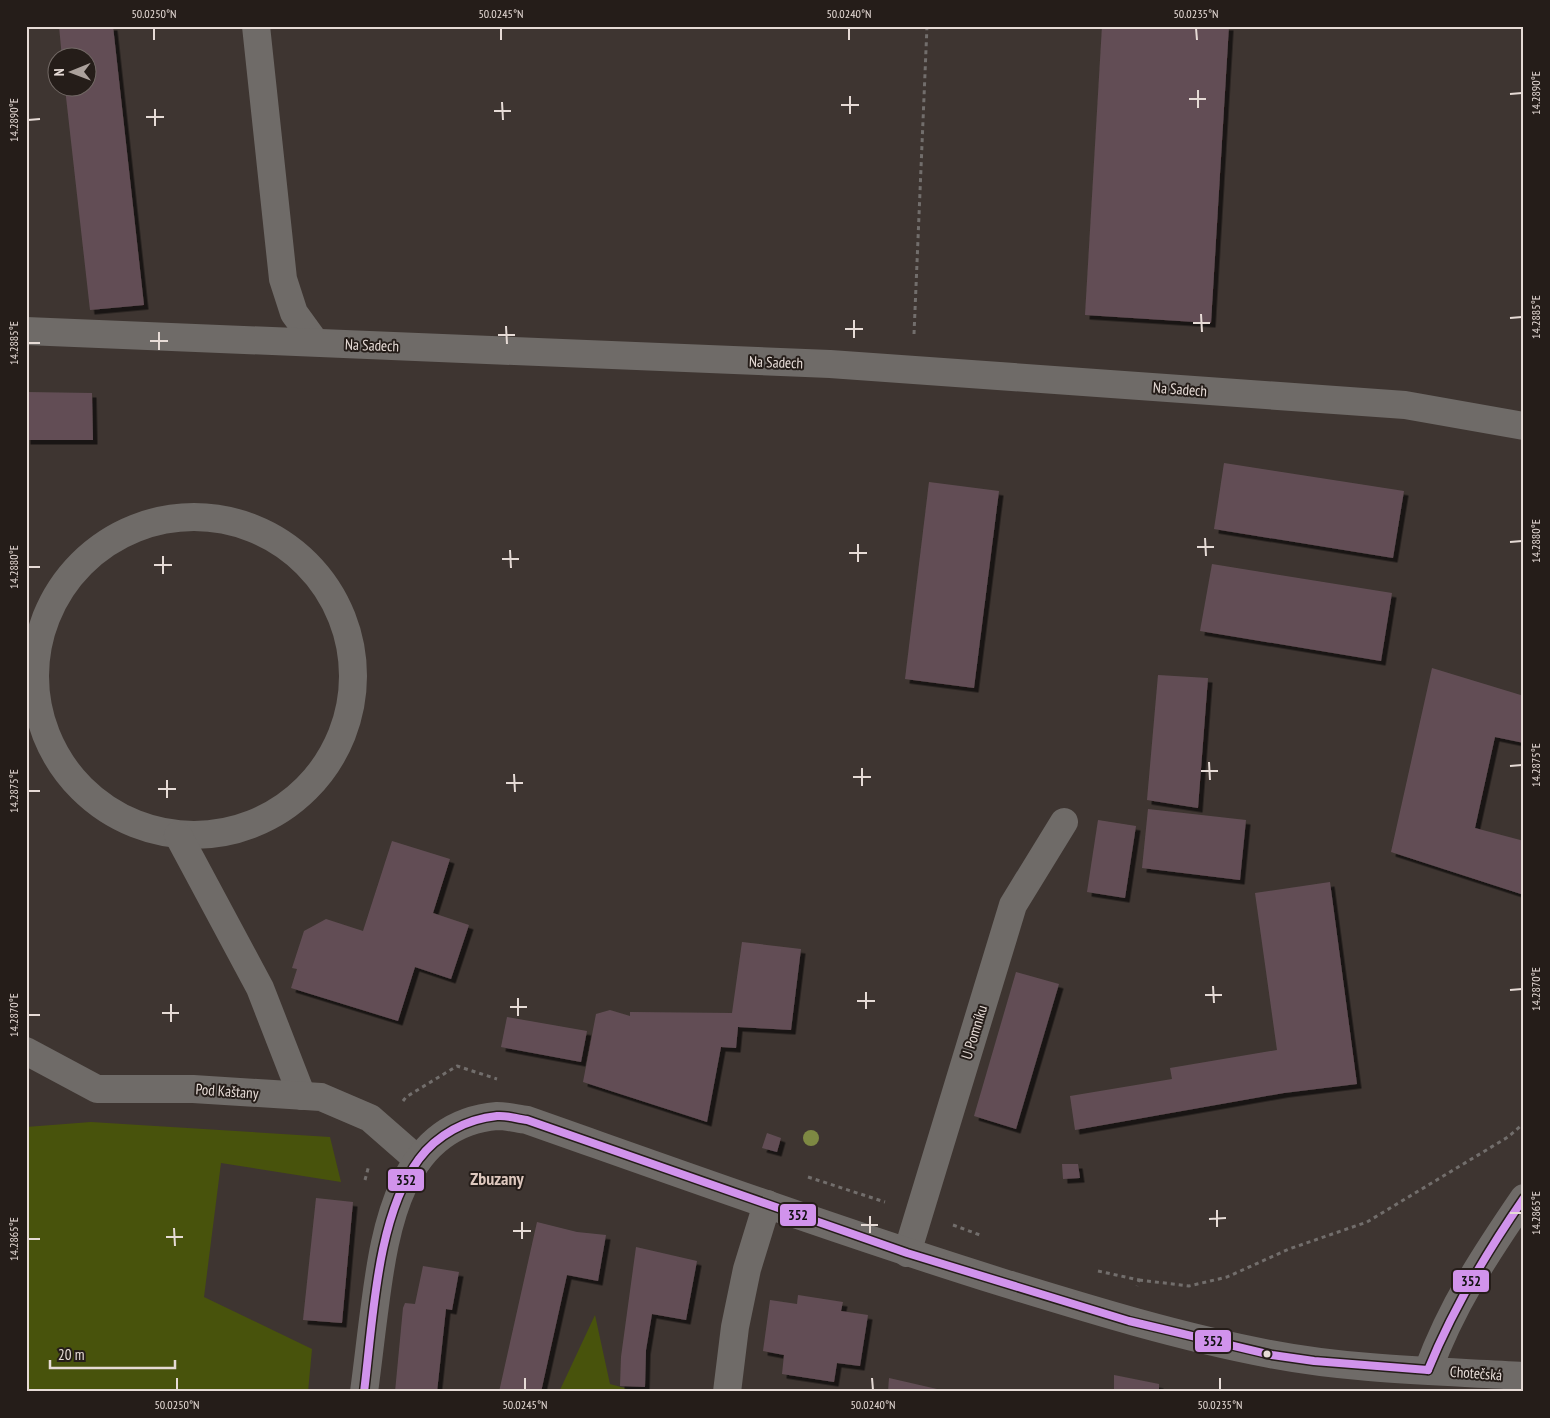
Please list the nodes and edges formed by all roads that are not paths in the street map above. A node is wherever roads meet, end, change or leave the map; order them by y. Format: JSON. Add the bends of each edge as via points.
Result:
{"nodes":[{"id":1,"x":256,"y":26,"type":"edge"},
{"id":2,"x":26,"y":331,"type":"edge"},
{"id":3,"x":315,"y":342,"type":"junction"},
{"id":4,"x":1524,"y":426,"type":"edge"},
{"id":5,"x":1064,"y":822,"type":"dead end"},
{"id":6,"x":178,"y":835,"type":"junction"},
{"id":7,"x":26,"y":1052,"type":"edge"},
{"id":8,"x":302,"y":1096,"type":"junction"},
{"id":9,"x":418,"y":1160,"type":"junction"},
{"id":10,"x":1524,"y":1198,"type":"edge"},
{"id":11,"x":767,"y":1204,"type":"junction"},
{"id":12,"x":907,"y":1253,"type":"junction"},
{"id":13,"x":1428,"y":1370,"type":"junction"},
{"id":14,"x":1524,"y":1376,"type":"edge"},
{"id":15,"x":364,"y":1392,"type":"edge"},
{"id":16,"x":727,"y":1392,"type":"edge"}],
"edges":[{"from":1,"to":3,"type":"street","via":[[283,279],[294,313]]},
{"from":2,"to":3,"type":"street","name":"Na Sadech"},
{"from":3,"to":4,"type":"street","name":"Na Sadech","via":[[912,370],[1405,406]]},
{"from":5,"to":12,"type":"street","name":"U Pomníku","via":[[1013,905]]},
{"from":6,"to":6,"type":"street","via":[[148,829],[120,818],[95,802],[73,781],[43,728],[36,699],[34,669],[38,638],[48,610],[63,584],[106,542],[133,528],[162,519],[192,516],[223,518],[252,527],[279,541],[303,559],[323,582],[339,609],[348,638],[353,668],[352,698],[332,756],[314,781],[292,802],[267,818],[238,829],[209,835]]},
{"from":6,"to":8,"type":"street","via":[[260,988]]},
{"from":7,"to":8,"type":"street","name":"Pod Kaštany","via":[[97,1089],[193,1089]]},
{"from":8,"to":9,"type":"street","name":"Pod Kaštany","via":[[321,1097],[370,1118]]},
{"from":9,"to":11,"type":"street","name":"Chotečská","via":[[436,1140],[453,1128],[499,1116],[527,1120]]},
{"from":9,"to":15,"type":"street","name":"Chotečská","via":[[394,1206],[382,1256]]},
{"from":10,"to":13,"type":"street","via":[[1475,1271],[1448,1322]]},
{"from":11,"to":12,"type":"street","name":"Chotečská"},
{"from":11,"to":16,"type":"street","via":[[747,1269],[735,1327]]},
{"from":12,"to":13,"type":"street","name":"Chotečská","via":[[1129,1321],[1217,1343],[1314,1361]]},
{"from":13,"to":14,"type":"street","name":"Chotečská"}]}
